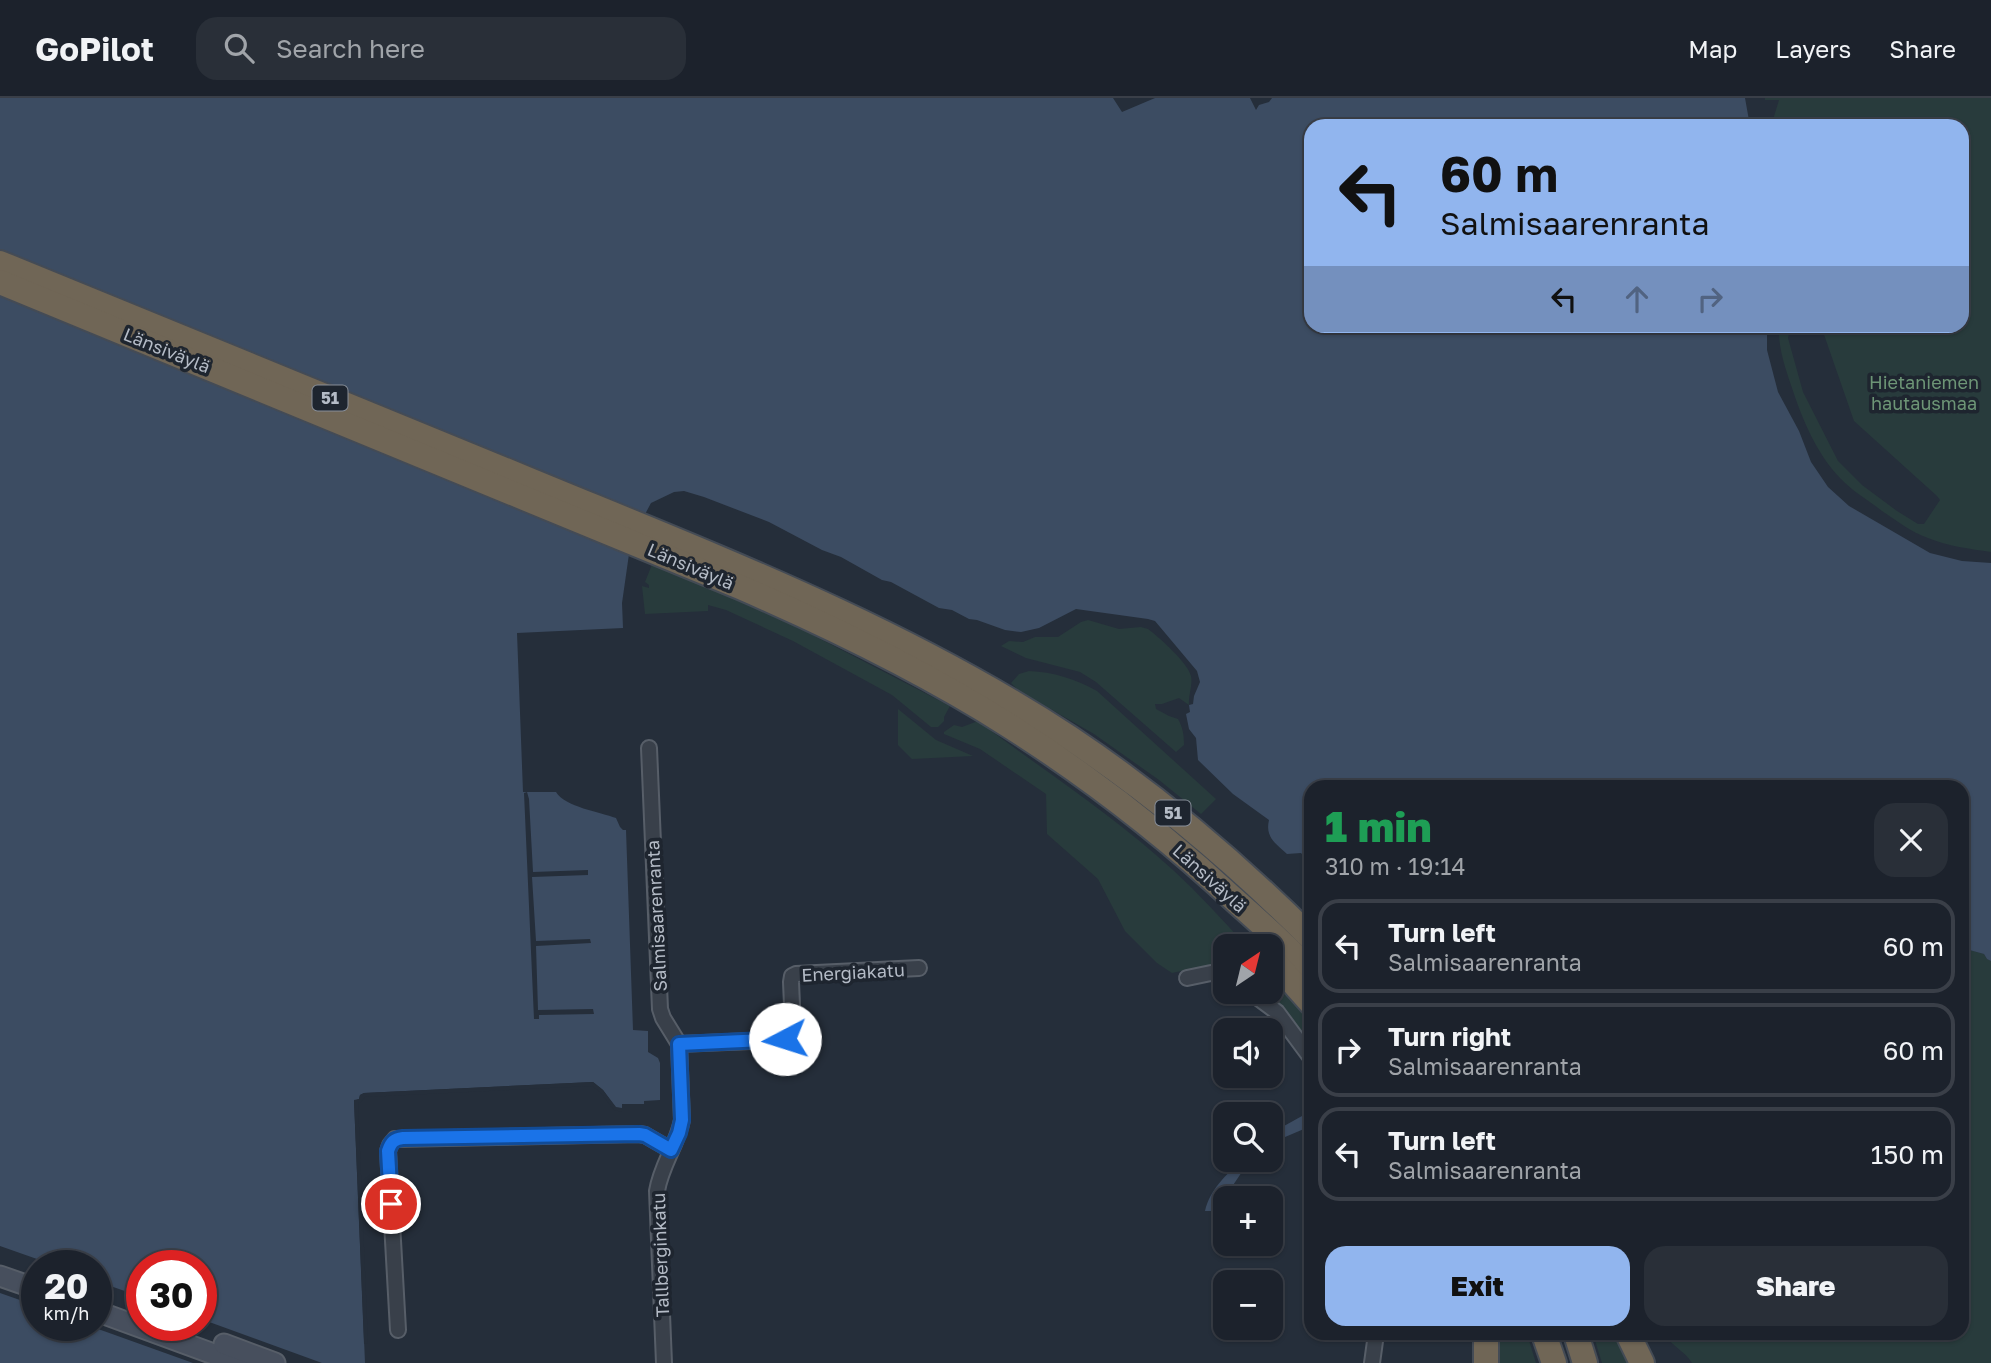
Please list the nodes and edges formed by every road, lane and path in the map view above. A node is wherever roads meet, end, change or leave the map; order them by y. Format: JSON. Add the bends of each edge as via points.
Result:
{"nodes":[{"id":1,"x":0,"y":263,"type":"edge"},
{"id":2,"x":0,"y":282,"type":"edge"},
{"id":3,"x":657,"y":542,"type":"junction"},
{"id":4,"x":649,"y":748,"type":"dead end"},
{"id":5,"x":1212,"y":878,"type":"junction"},
{"id":6,"x":1304,"y":931,"type":"edge"},
{"id":7,"x":1251,"y":934,"type":"edge"},
{"id":8,"x":1304,"y":965,"type":"edge"},
{"id":9,"x":919,"y":968,"type":"dead end"},
{"id":10,"x":1283,"y":972,"type":"edge"},
{"id":11,"x":1213,"y":973,"type":"edge"},
{"id":12,"x":1187,"y":978,"type":"dead end"},
{"id":13,"x":1304,"y":995,"type":"edge"},
{"id":14,"x":1266,"y":1004,"type":"edge"},
{"id":15,"x":679,"y":1044,"type":"junction"},
{"id":16,"x":1304,"y":1049,"type":"edge"},
{"id":17,"x":671,"y":1150,"type":"junction"},
{"id":18,"x":0,"y":1263,"type":"edge"},
{"id":19,"x":21,"y":1270,"type":"edge"},
{"id":20,"x":0,"y":1276,"type":"edge"},
{"id":21,"x":21,"y":1284,"type":"edge"},
{"id":22,"x":112,"y":1317,"type":"edge"},
{"id":23,"x":398,"y":1330,"type":"dead end"},
{"id":24,"x":1375,"y":1340,"type":"edge"},
{"id":25,"x":1486,"y":1340,"type":"edge"},
{"id":26,"x":1546,"y":1340,"type":"edge"},
{"id":27,"x":1578,"y":1340,"type":"edge"},
{"id":28,"x":1631,"y":1340,"type":"edge"},
{"id":29,"x":214,"y":1341,"type":"edge"},
{"id":30,"x":238,"y":1363,"type":"edge"},
{"id":31,"x":275,"y":1363,"type":"edge"},
{"id":32,"x":664,"y":1363,"type":"edge"},
{"id":33,"x":1372,"y":1363,"type":"edge"},
{"id":34,"x":1486,"y":1363,"type":"edge"},
{"id":35,"x":1554,"y":1363,"type":"edge"},
{"id":36,"x":1586,"y":1363,"type":"edge"},
{"id":37,"x":1642,"y":1363,"type":"edge"}],
"edges":[{"from":1,"to":3,"type":"highway","name":"Länsiväylä","number":"51"},
{"from":2,"to":3,"type":"highway","name":"Länsiväylä","number":"51"},
{"from":3,"to":5,"type":"highway","name":"Länsiväylä","number":"51","via":[[885,654],[1007,724],[1106,792]]},
{"from":3,"to":6,"type":"highway","name":"Länsiväylä","number":"51","via":[[826,605],[958,671],[1068,737],[1173,813]]},
{"from":4,"to":15,"type":"street","name":"Salmisaarenranta","via":[[660,1009]]},
{"from":5,"to":7,"type":"highway"},
{"from":5,"to":8,"type":"highway","name":"Länsiväylä","number":"51"},
{"from":9,"to":15,"type":"street","name":"Energiakatu","via":[[796,974],[790,982],[793,1028],[789,1037]]},
{"from":10,"to":13,"type":"highway"},
{"from":11,"to":12,"type":"street"},
{"from":14,"to":16,"type":"street"},
{"from":15,"to":17,"type":"street","name":"Salmisaarenranta","via":[[682,1120]]},
{"from":17,"to":23,"type":"street","via":[[639,1134],[395,1139],[388,1151]]},
{"from":17,"to":32,"type":"street","name":"Tallberginkatu","via":[[657,1191]]},
{"from":18,"to":19,"type":"main road"},
{"from":20,"to":21,"type":"main road"},
{"from":22,"to":30,"type":"main road"},
{"from":24,"to":33,"type":"street"},
{"from":25,"to":34,"type":"highway"},
{"from":26,"to":35,"type":"highway"},
{"from":27,"to":36,"type":"highway"},
{"from":28,"to":37,"type":"highway"},
{"from":29,"to":31,"type":"main road"}]}
